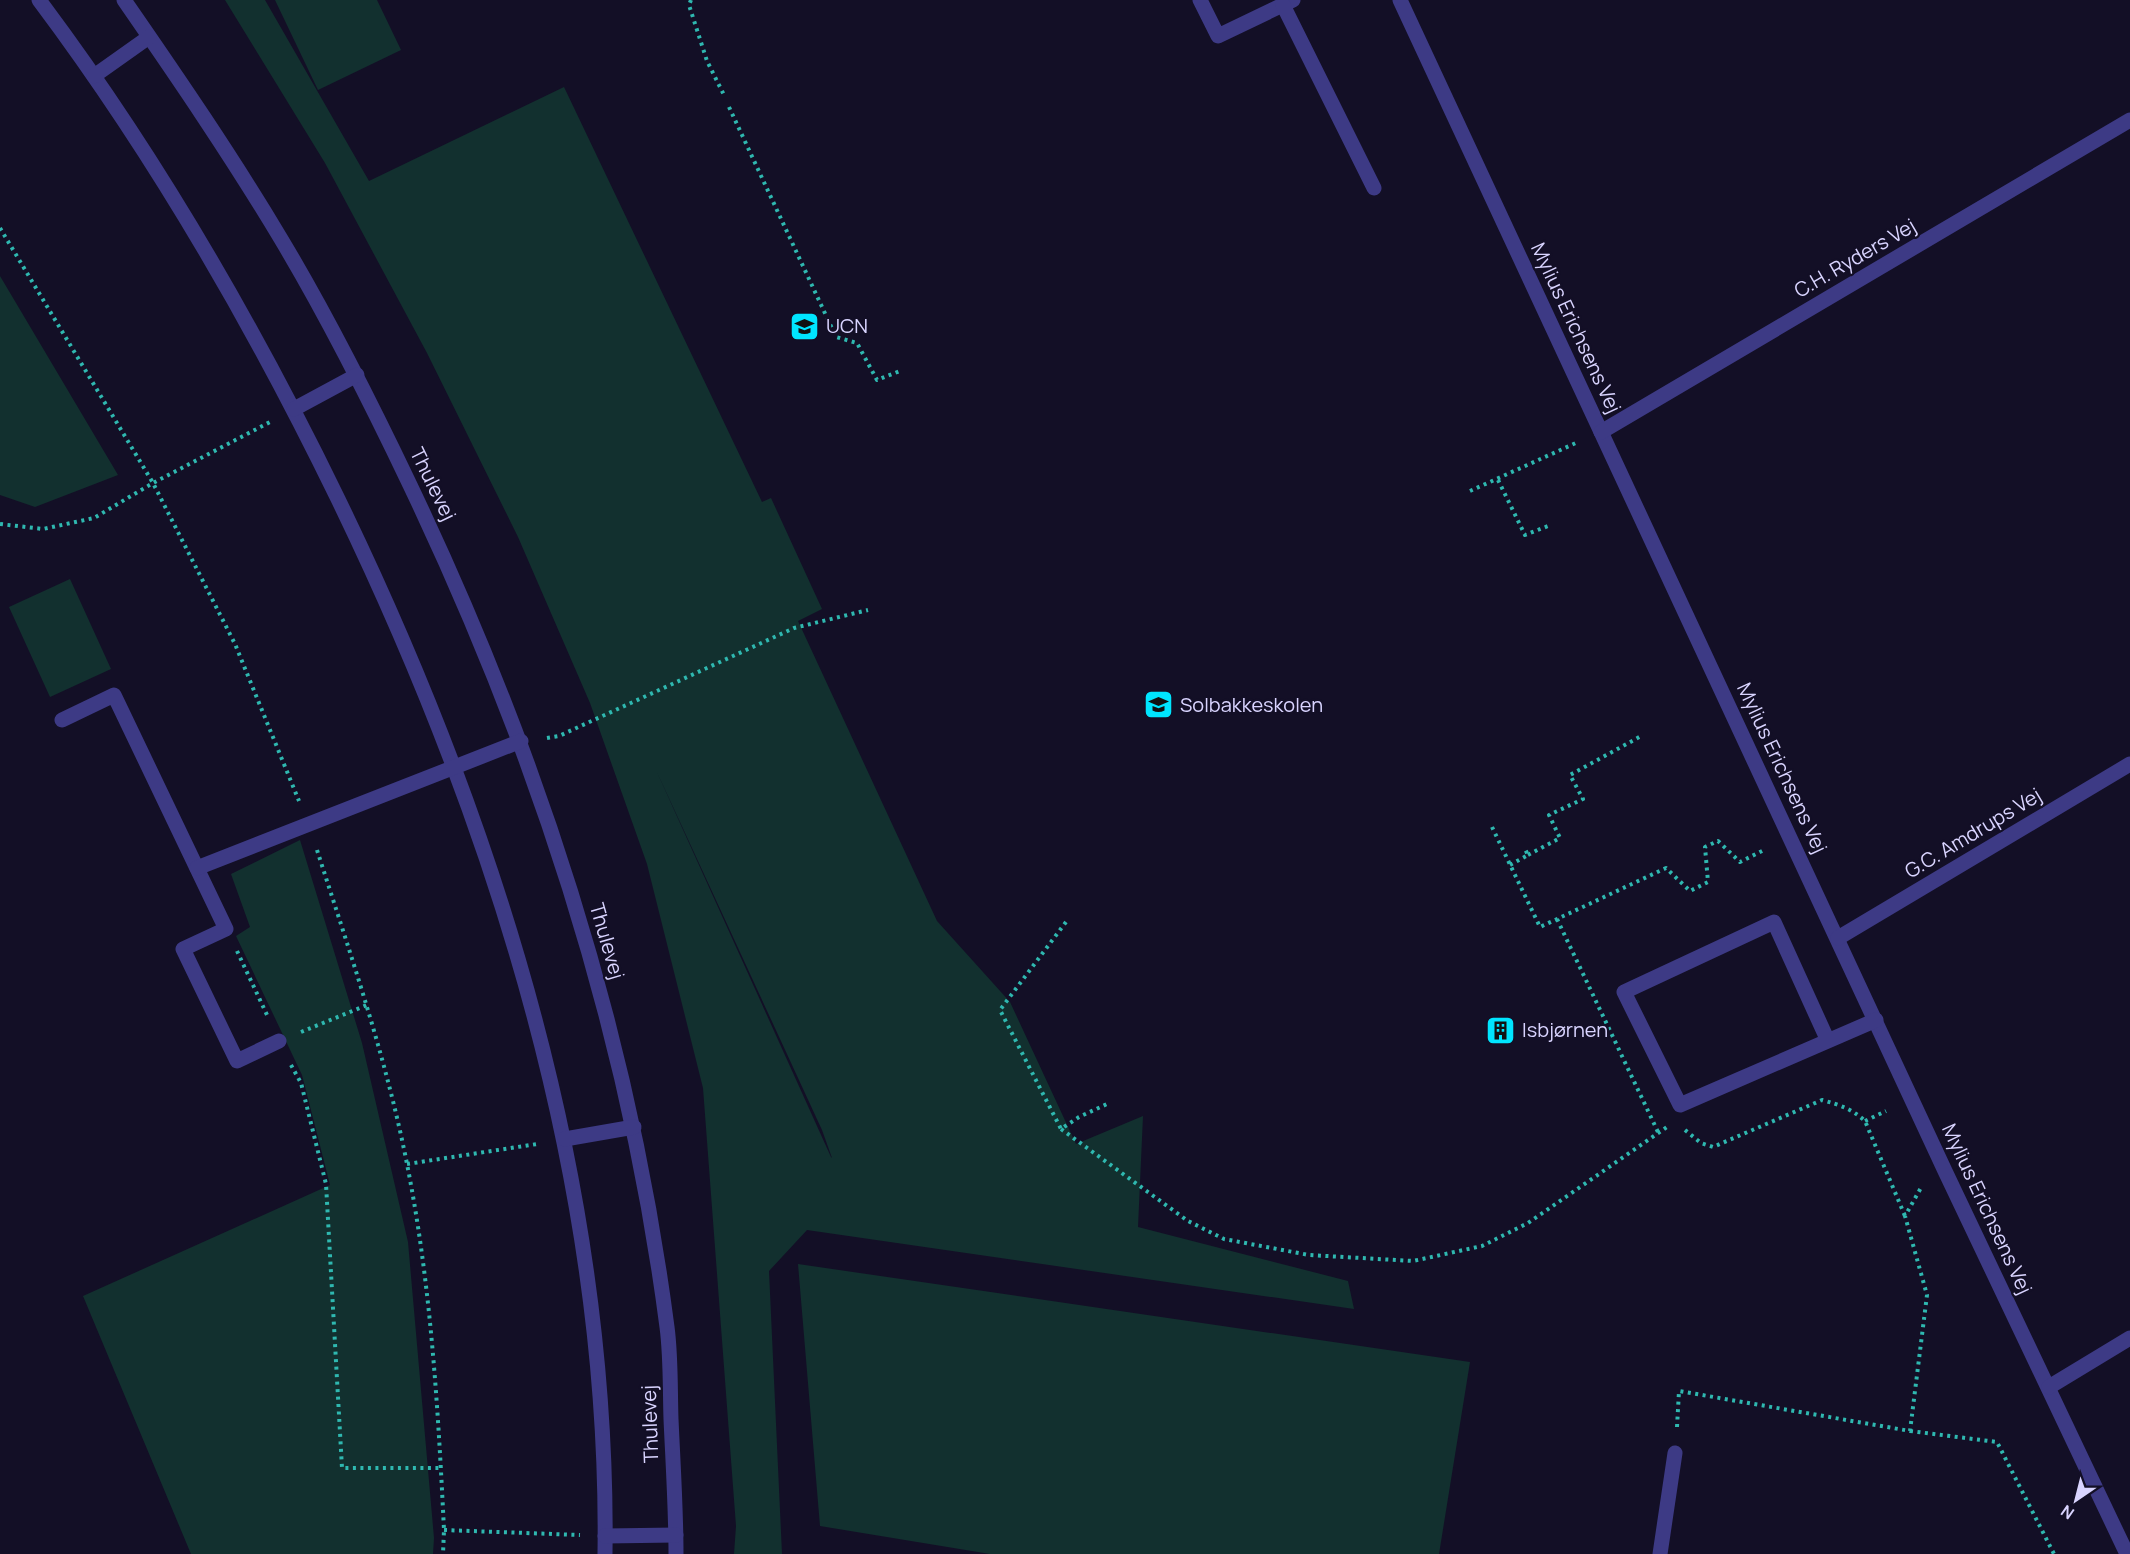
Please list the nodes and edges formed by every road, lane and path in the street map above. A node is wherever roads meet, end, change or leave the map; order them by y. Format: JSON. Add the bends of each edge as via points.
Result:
{"nodes":[{"id":1,"x":39,"y":0,"type":"edge"},
{"id":2,"x":124,"y":0,"type":"edge"},
{"id":3,"x":691,"y":0,"type":"edge"},
{"id":4,"x":1200,"y":0,"type":"edge"},
{"id":5,"x":1400,"y":0,"type":"edge"},
{"id":6,"x":1288,"y":2,"type":"edge"},
{"id":7,"x":149,"y":37,"type":"junction"},
{"id":8,"x":94,"y":76,"type":"junction"},
{"id":9,"x":724,"y":97,"type":"dead end"},
{"id":10,"x":729,"y":107,"type":"dead end"},
{"id":11,"x":2130,"y":120,"type":"edge"},
{"id":12,"x":1374,"y":188,"type":"dead end"},
{"id":13,"x":0,"y":228,"type":"edge"},
{"id":14,"x":900,"y":371,"type":"dead end"},
{"id":15,"x":357,"y":375,"type":"junction"},
{"id":16,"x":294,"y":409,"type":"junction"},
{"id":17,"x":1601,"y":432,"type":"junction"},
{"id":18,"x":1498,"y":480,"type":"junction"},
{"id":19,"x":153,"y":483,"type":"junction"},
{"id":20,"x":1470,"y":491,"type":"dead end"},
{"id":21,"x":0,"y":524,"type":"edge"},
{"id":22,"x":1548,"y":526,"type":"dead end"},
{"id":23,"x":868,"y":610,"type":"dead end"},
{"id":24,"x":62,"y":720,"type":"dead end"},
{"id":25,"x":1643,"y":735,"type":"dead end"},
{"id":26,"x":521,"y":741,"type":"junction"},
{"id":27,"x":2130,"y":764,"type":"edge"},
{"id":28,"x":453,"y":766,"type":"junction"},
{"id":29,"x":308,"y":823,"type":"junction"},
{"id":30,"x":1492,"y":827,"type":"dead end"},
{"id":31,"x":1792,"y":838,"type":"junction"},
{"id":32,"x":1524,"y":847,"type":"dead end"},
{"id":33,"x":1528,"y":855,"type":"junction"},
{"id":34,"x":1510,"y":865,"type":"junction"},
{"id":35,"x":197,"y":868,"type":"junction"},
{"id":36,"x":1557,"y":919,"type":"junction"},
{"id":37,"x":1066,"y":922,"type":"dead end"},
{"id":38,"x":226,"y":929,"type":"junction"},
{"id":39,"x":1838,"y":938,"type":"junction"},
{"id":40,"x":367,"y":1005,"type":"junction"},
{"id":41,"x":1876,"y":1020,"type":"junction"},
{"id":42,"x":279,"y":1041,"type":"junction"},
{"id":43,"x":1828,"y":1041,"type":"junction"},
{"id":44,"x":1107,"y":1104,"type":"dead end"},
{"id":45,"x":1680,"y":1105,"type":"junction"},
{"id":46,"x":1886,"y":1111,"type":"dead end"},
{"id":47,"x":1865,"y":1121,"type":"junction"},
{"id":48,"x":1675,"y":1122,"type":"junction"},
{"id":49,"x":634,"y":1127,"type":"junction"},
{"id":50,"x":1061,"y":1129,"type":"junction"},
{"id":51,"x":1658,"y":1133,"type":"junction"},
{"id":52,"x":565,"y":1140,"type":"junction"},
{"id":53,"x":407,"y":1164,"type":"junction"},
{"id":54,"x":1945,"y":1171,"type":"junction"},
{"id":55,"x":1905,"y":1216,"type":"junction"},
{"id":56,"x":2130,"y":1338,"type":"edge"},
{"id":57,"x":2049,"y":1387,"type":"junction"},
{"id":58,"x":1910,"y":1431,"type":"junction"},
{"id":59,"x":1675,"y":1453,"type":"joint"},
{"id":60,"x":441,"y":1468,"type":"junction"},
{"id":61,"x":444,"y":1530,"type":"junction"},
{"id":62,"x":676,"y":1535,"type":"junction"},
{"id":63,"x":605,"y":1536,"type":"junction"},
{"id":64,"x":443,"y":1554,"type":"edge"},
{"id":65,"x":604,"y":1554,"type":"edge"},
{"id":66,"x":676,"y":1554,"type":"edge"},
{"id":67,"x":1660,"y":1554,"type":"edge"},
{"id":68,"x":2054,"y":1554,"type":"edge"},
{"id":69,"x":2127,"y":1554,"type":"edge"}],
"edges":[{"from":1,"to":8,"type":"street"},
{"from":2,"to":7,"type":"street","name":"Thulevej"},
{"from":3,"to":9,"type":"path","via":[[707,61]]},
{"from":4,"to":6,"type":"street","via":[[1218,36]]},
{"from":5,"to":17,"type":"street","name":"Mylius Erichsens Vej"},
{"from":6,"to":12,"type":"street"},
{"from":7,"to":8,"type":"street"},
{"from":7,"to":15,"type":"street","name":"Thulevej","via":[[281,239]]},
{"from":8,"to":16,"type":"street","via":[[195,232]]},
{"from":10,"to":14,"type":"path","via":[[836,337],[856,343],[877,380]]},
{"from":11,"to":17,"type":"street","name":"C.H. Ryders Vej"},
{"from":13,"to":19,"type":"path"},
{"from":15,"to":16,"type":"street"},
{"from":15,"to":26,"type":"street","name":"Thulevej","via":[[441,550]]},
{"from":16,"to":19,"type":"path"},
{"from":16,"to":28,"type":"street","via":[[378,582]]},
{"from":17,"to":18,"type":"path"},
{"from":17,"to":31,"type":"street","name":"Mylius Erichsens Vej"},
{"from":18,"to":20,"type":"path"},
{"from":18,"to":22,"type":"path","via":[[1525,535]]},
{"from":19,"to":21,"type":"path","via":[[94,518],[43,529]]},
{"from":19,"to":29,"type":"path","via":[[235,644]]},
{"from":23,"to":26,"type":"path","via":[[794,628],[559,736]]},
{"from":24,"to":35,"type":"street","via":[[114,695]]},
{"from":25,"to":33,"type":"path","via":[[1570,775],[1583,799],[1549,815],[1560,838]]},
{"from":26,"to":28,"type":"street"},
{"from":26,"to":49,"type":"street","name":"Thulevej","via":[[585,936]]},
{"from":27,"to":39,"type":"street","name":"G.C. Amdrups Vej"},
{"from":28,"to":29,"type":"street"},
{"from":28,"to":52,"type":"street","via":[[516,953]]},
{"from":29,"to":35,"type":"street"},
{"from":29,"to":40,"type":"path"},
{"from":30,"to":34,"type":"path"},
{"from":31,"to":36,"type":"path","via":[[1740,862],[1718,841],[1705,846],[1708,882],[1690,891],[1666,868]]},
{"from":31,"to":39,"type":"street","name":"Mylius Erichsens Vej"},
{"from":32,"to":33,"type":"path"},
{"from":33,"to":34,"type":"path"},
{"from":34,"to":36,"type":"path","via":[[1540,927]]},
{"from":35,"to":38,"type":"street"},
{"from":36,"to":51,"type":"path"},
{"from":37,"to":50,"type":"path","via":[[1000,1010]]},
{"from":38,"to":42,"type":"path"},
{"from":38,"to":42,"type":"street","via":[[183,949],[237,1061]]},
{"from":39,"to":41,"type":"street","name":"Mylius Erichsens Vej"},
{"from":40,"to":42,"type":"path"},
{"from":40,"to":53,"type":"path"},
{"from":41,"to":43,"type":"street"},
{"from":41,"to":54,"type":"street","name":"Mylius Erichsens Vej"},
{"from":42,"to":60,"type":"path","via":[[301,1083],[326,1184],[342,1468]]},
{"from":43,"to":45,"type":"street"},
{"from":43,"to":45,"type":"street","via":[[1774,922],[1624,992]]},
{"from":44,"to":50,"type":"path"},
{"from":45,"to":48,"type":"path"},
{"from":46,"to":47,"type":"path"},
{"from":47,"to":48,"type":"path","via":[[1853,1111],[1822,1100],[1713,1147],[1701,1143]]},
{"from":47,"to":55,"type":"path"},
{"from":48,"to":51,"type":"path"},
{"from":49,"to":52,"type":"street"},
{"from":49,"to":62,"type":"street","name":"Thulevej","via":[[667,1331]]},
{"from":50,"to":51,"type":"path","via":[[1188,1221],[1224,1239],[1309,1255],[1413,1261],[1482,1246],[1519,1227]]},
{"from":52,"to":53,"type":"path"},
{"from":52,"to":63,"type":"street","via":[[596,1340]]},
{"from":53,"to":60,"type":"path","via":[[435,1348]]},
{"from":54,"to":55,"type":"path","via":[[1923,1185]]},
{"from":54,"to":57,"type":"street","name":"Mylius Erichsens Vej"},
{"from":55,"to":58,"type":"path","via":[[1927,1295]]},
{"from":56,"to":57,"type":"street"},
{"from":57,"to":69,"type":"street","name":"Mylius Erichsens Vej"},
{"from":58,"to":59,"type":"path","via":[[1679,1391]]},
{"from":58,"to":68,"type":"path","via":[[1997,1442]]},
{"from":59,"to":67,"type":"street"},
{"from":60,"to":61,"type":"path"},
{"from":61,"to":63,"type":"path"},
{"from":61,"to":64,"type":"path"},
{"from":62,"to":63,"type":"street"},
{"from":62,"to":66,"type":"street","name":"Thulevej"},
{"from":63,"to":65,"type":"street"}]}
